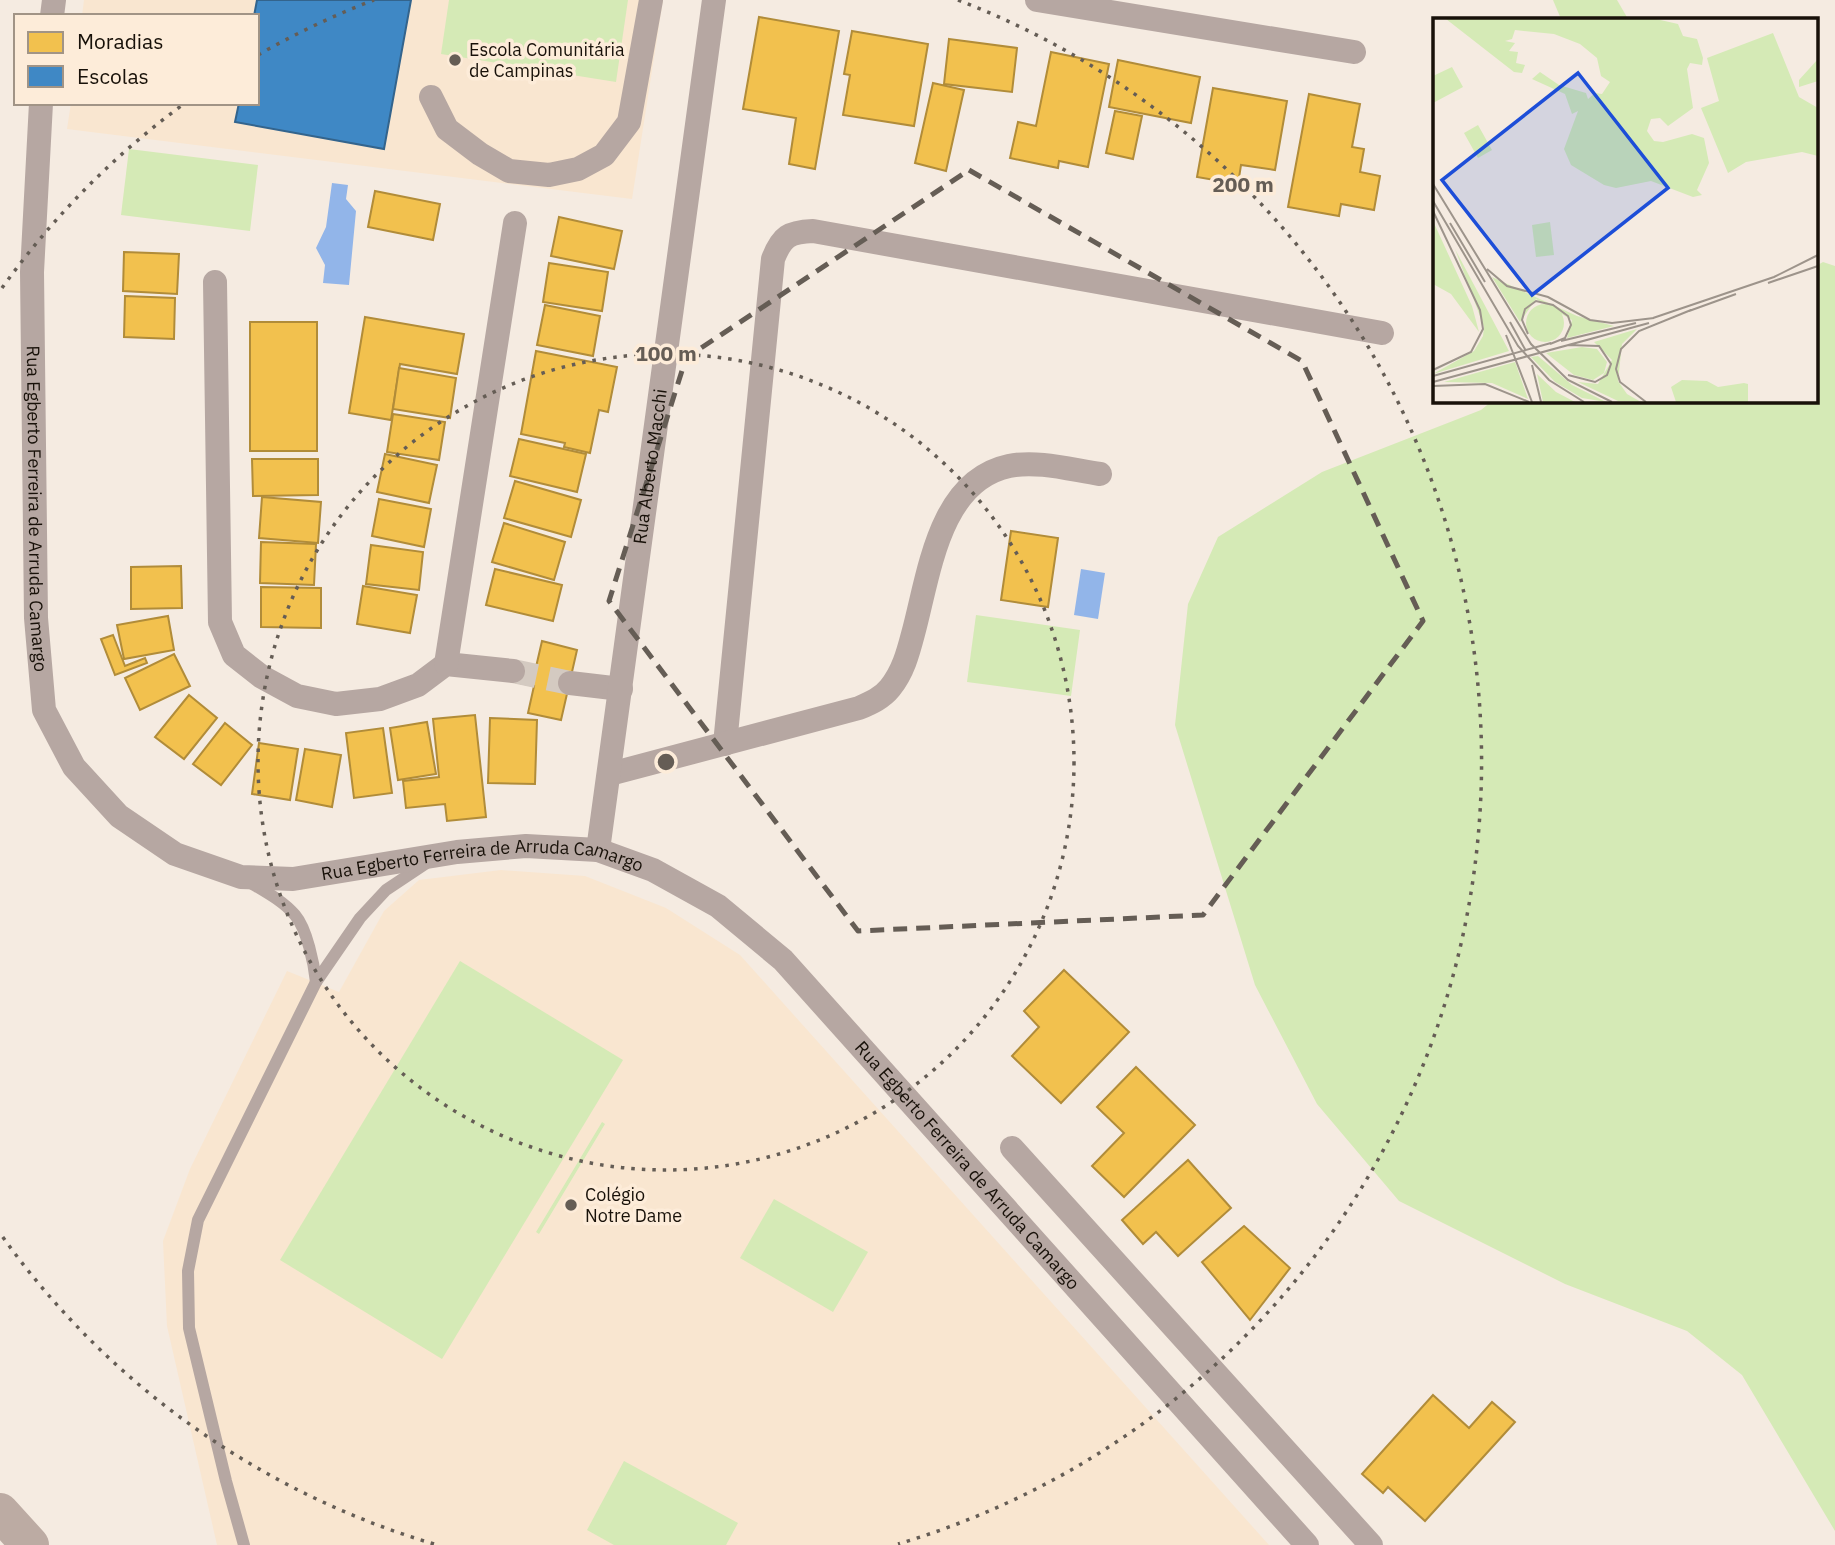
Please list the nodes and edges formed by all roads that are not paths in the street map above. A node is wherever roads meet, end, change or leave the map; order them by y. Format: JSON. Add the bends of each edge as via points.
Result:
{"nodes":[{"id":1,"x":651,"y":0,"type":"edge"},
{"id":2,"x":714,"y":0,"type":"edge"},
{"id":3,"x":1037,"y":0,"type":"edge"},
{"id":4,"x":1354,"y":52,"type":"dead end"},
{"id":5,"x":431,"y":97,"type":"dead end"},
{"id":6,"x":41,"y":105,"type":"edge"},
{"id":7,"x":515,"y":223,"type":"dead end"},
{"id":8,"x":215,"y":282,"type":"dead end"},
{"id":9,"x":1382,"y":333,"type":"dead end"},
{"id":10,"x":1100,"y":474,"type":"dead end"},
{"id":11,"x":446,"y":664,"type":"junction"},
{"id":12,"x":513,"y":671,"type":"tunnel mouth"},
{"id":13,"x":570,"y":683,"type":"tunnel mouth"},
{"id":14,"x":621,"y":689,"type":"junction"},
{"id":15,"x":725,"y":744,"type":"junction"},
{"id":16,"x":610,"y":774,"type":"junction"},
{"id":17,"x":598,"y":850,"type":"junction"},
{"id":18,"x":439,"y":855,"type":"junction"},
{"id":19,"x":241,"y":877,"type":"junction"},
{"id":20,"x":316,"y":982,"type":"junction"},
{"id":21,"x":1012,"y":1148,"type":"dead end"},
{"id":22,"x":0,"y":1512,"type":"edge"},
{"id":23,"x":30,"y":1545,"type":"edge"},
{"id":24,"x":244,"y":1545,"type":"edge"},
{"id":25,"x":1307,"y":1545,"type":"edge"},
{"id":26,"x":1371,"y":1545,"type":"edge"}],
"edges":[{"from":1,"to":5,"type":"street","via":[[629,122],[604,155],[578,169],[549,175],[509,171],[447,129]]},
{"from":2,"to":14,"type":"street","name":"Rua Alberto Macchi"},
{"from":3,"to":4,"type":"street"},
{"from":6,"to":19,"type":"street","name":"Rua Egberto Ferreira de Arruda Camargo","via":[[32,272],[36,618],[44,710],[74,767],[119,816],[175,854]]},
{"from":7,"to":11,"type":"street"},
{"from":8,"to":11,"type":"street","via":[[220,622],[234,654],[262,677],[297,696],[336,704],[380,699],[418,685]]},
{"from":9,"to":15,"type":"street","via":[[813,231],[794,232],[779,243],[774,259]]},
{"from":10,"to":15,"type":"street","via":[[1028,464],[1007,467],[970,487],[945,520],[906,660],[889,690],[859,708]]},
{"from":11,"to":12,"type":"street"},
{"from":13,"to":14,"type":"street"},
{"from":14,"to":16,"type":"street","name":"Rua Alberto Macchi"},
{"from":15,"to":16,"type":"street"},
{"from":16,"to":17,"type":"street","name":"Rua Alberto Macchi"},
{"from":17,"to":18,"type":"street","name":"Rua Egberto Ferreira de Arruda Camargo","via":[[526,846]]},
{"from":17,"to":25,"type":"street","name":"Rua Egberto Ferreira de Arruda Camargo","via":[[653,870],[718,906],[783,960]]},
{"from":18,"to":19,"type":"street","name":"Rua Egberto Ferreira de Arruda Camargo","via":[[293,879]]},
{"from":18,"to":20,"type":"lane","via":[[386,890],[360,918]]},
{"from":19,"to":20,"type":"lane","via":[[274,896],[296,916]]},
{"from":20,"to":24,"type":"lane","via":[[198,1220],[188,1271],[189,1328]]},
{"from":21,"to":26,"type":"street"},
{"from":22,"to":23,"type":"highway"}]}
